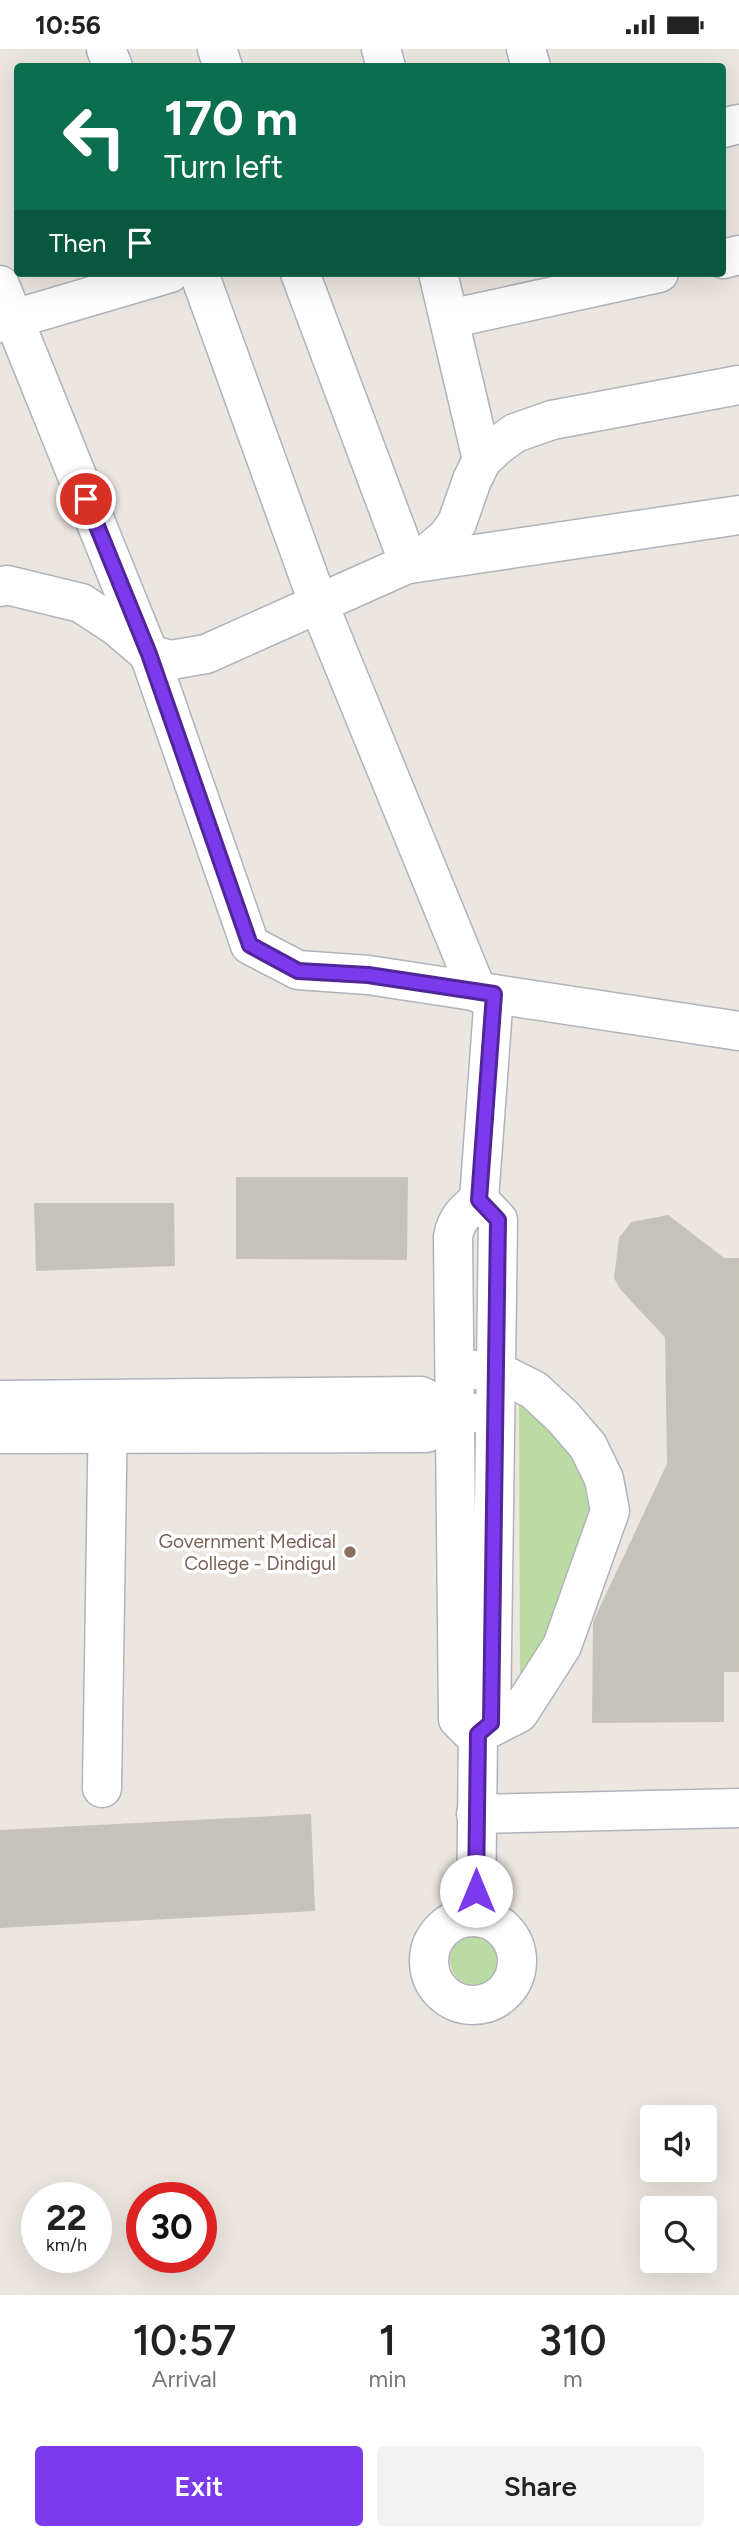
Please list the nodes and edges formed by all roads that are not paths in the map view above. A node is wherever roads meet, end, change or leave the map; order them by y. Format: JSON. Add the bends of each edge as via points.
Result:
{"nodes":[{"id":1,"x":152,"y":277,"type":"edge"},
{"id":2,"x":200,"y":277,"type":"edge"},
{"id":3,"x":302,"y":277,"type":"edge"},
{"id":4,"x":439,"y":277,"type":"edge"},
{"id":5,"x":641,"y":277,"type":"edge"},
{"id":6,"x":4,"y":309,"type":"edge"},
{"id":7,"x":449,"y":319,"type":"junction"},
{"id":8,"x":739,"y":385,"type":"edge"},
{"id":9,"x":482,"y":460,"type":"junction"},
{"id":10,"x":739,"y":515,"type":"edge"},
{"id":11,"x":409,"y":563,"type":"junction"},
{"id":12,"x":2,"y":580,"type":"edge"},
{"id":13,"x":319,"y":605,"type":"junction"},
{"id":14,"x":149,"y":654,"type":"junction"},
{"id":15,"x":486,"y":993,"type":"junction"},
{"id":16,"x":739,"y":1031,"type":"edge"},
{"id":17,"x":479,"y":1200,"type":"junction"},
{"id":18,"x":454,"y":1369,"type":"junction"},
{"id":19,"x":496,"y":1371,"type":"junction"},
{"id":20,"x":0,"y":1400,"type":"edge"},
{"id":21,"x":495,"y":1412,"type":"junction"},
{"id":22,"x":455,"y":1414,"type":"junction"},
{"id":23,"x":108,"y":1416,"type":"junction"},
{"id":24,"x":0,"y":1434,"type":"edge"},
{"id":25,"x":478,"y":1734,"type":"junction"},
{"id":26,"x":102,"y":1788,"type":"dead end"},
{"id":27,"x":739,"y":1808,"type":"edge"},
{"id":28,"x":476,"y":1814,"type":"junction"},
{"id":29,"x":476,"y":1917,"type":"dead end"}],
"edges":[{"from":1,"to":6,"type":"street"},
{"from":2,"to":13,"type":"street"},
{"from":3,"to":11,"type":"street"},
{"from":4,"to":7,"type":"street"},
{"from":5,"to":7,"type":"street"},
{"from":6,"to":14,"type":"street"},
{"from":7,"to":9,"type":"street"},
{"from":8,"to":9,"type":"street","via":[[552,420],[515,433]]},
{"from":9,"to":11,"type":"street","via":[[457,523],[423,557]]},
{"from":10,"to":11,"type":"street"},
{"from":11,"to":13,"type":"street"},
{"from":12,"to":14,"type":"street","via":[[81,603]]},
{"from":13,"to":14,"type":"street","via":[[206,654],[171,660]]},
{"from":13,"to":15,"type":"street"},
{"from":14,"to":15,"type":"street","via":[[250,945],[298,971],[368,975]]},
{"from":15,"to":16,"type":"street"},
{"from":15,"to":17,"type":"street"},
{"from":17,"to":18,"type":"street","via":[[461,1214],[454,1227]]},
{"from":17,"to":19,"type":"street","via":[[498,1220]]},
{"from":18,"to":19,"type":"street"},
{"from":18,"to":22,"type":"street"},
{"from":19,"to":21,"type":"street"},
{"from":19,"to":25,"type":"street","via":[[534,1390],[588,1446],[604,1479],[610,1511],[562,1646],[519,1713]]},
{"from":20,"to":23,"type":"street"},
{"from":21,"to":22,"type":"street"},
{"from":21,"to":25,"type":"street","via":[[491,1723]]},
{"from":22,"to":23,"type":"street","via":[[426,1433]]},
{"from":22,"to":25,"type":"street","via":[[458,1719]]},
{"from":23,"to":24,"type":"street"},
{"from":23,"to":26,"type":"street"},
{"from":25,"to":28,"type":"street"},
{"from":27,"to":28,"type":"street"},
{"from":28,"to":29,"type":"street"}]}
